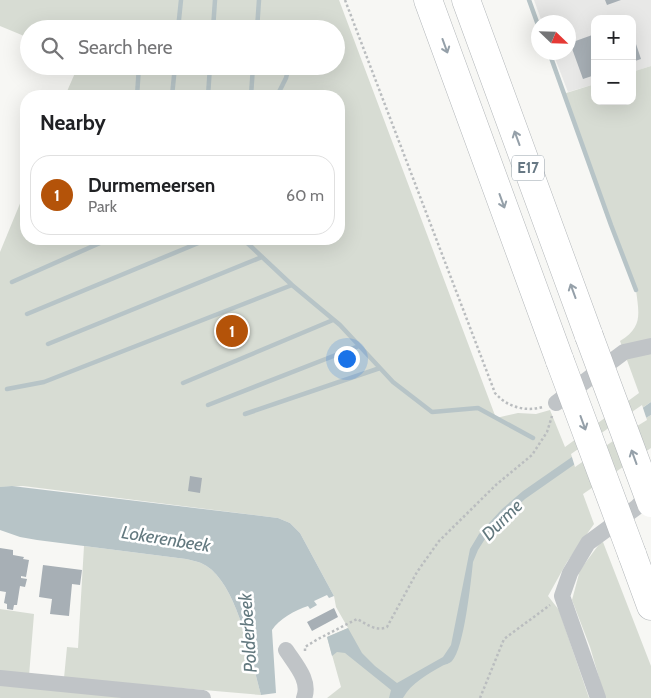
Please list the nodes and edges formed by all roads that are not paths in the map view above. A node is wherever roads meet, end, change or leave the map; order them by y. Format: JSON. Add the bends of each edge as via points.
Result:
{"nodes":[{"id":1,"x":428,"y":0,"type":"edge"},
{"id":2,"x":466,"y":0,"type":"edge"},
{"id":3,"x":651,"y":346,"type":"edge"},
{"id":4,"x":556,"y":403,"type":"road end"},
{"id":5,"x":651,"y":491,"type":"edge"},
{"id":6,"x":644,"y":505,"type":"edge"},
{"id":7,"x":651,"y":606,"type":"edge"},
{"id":8,"x":286,"y":650,"type":"dead end"},
{"id":9,"x":0,"y":678,"type":"edge"},
{"id":10,"x":204,"y":698,"type":"edge"},
{"id":11,"x":304,"y":698,"type":"edge"},
{"id":12,"x":598,"y":698,"type":"edge"}],
"edges":[{"from":1,"to":7,"type":"highway","number":"E17","one_way":true,"bridge":true},
{"from":6,"to":2,"type":"highway","number":"E17","one_way":true,"bridge":true,"via":[[589,336]]},
{"from":3,"to":4,"type":"street","via":[[624,352]]},
{"from":5,"to":6,"type":"street"},
{"from":6,"to":12,"type":"street","via":[[588,543],[570,573],[562,596]]},
{"from":8,"to":11,"type":"street","via":[[304,681],[307,691]]},
{"from":9,"to":10,"type":"street"}]}
